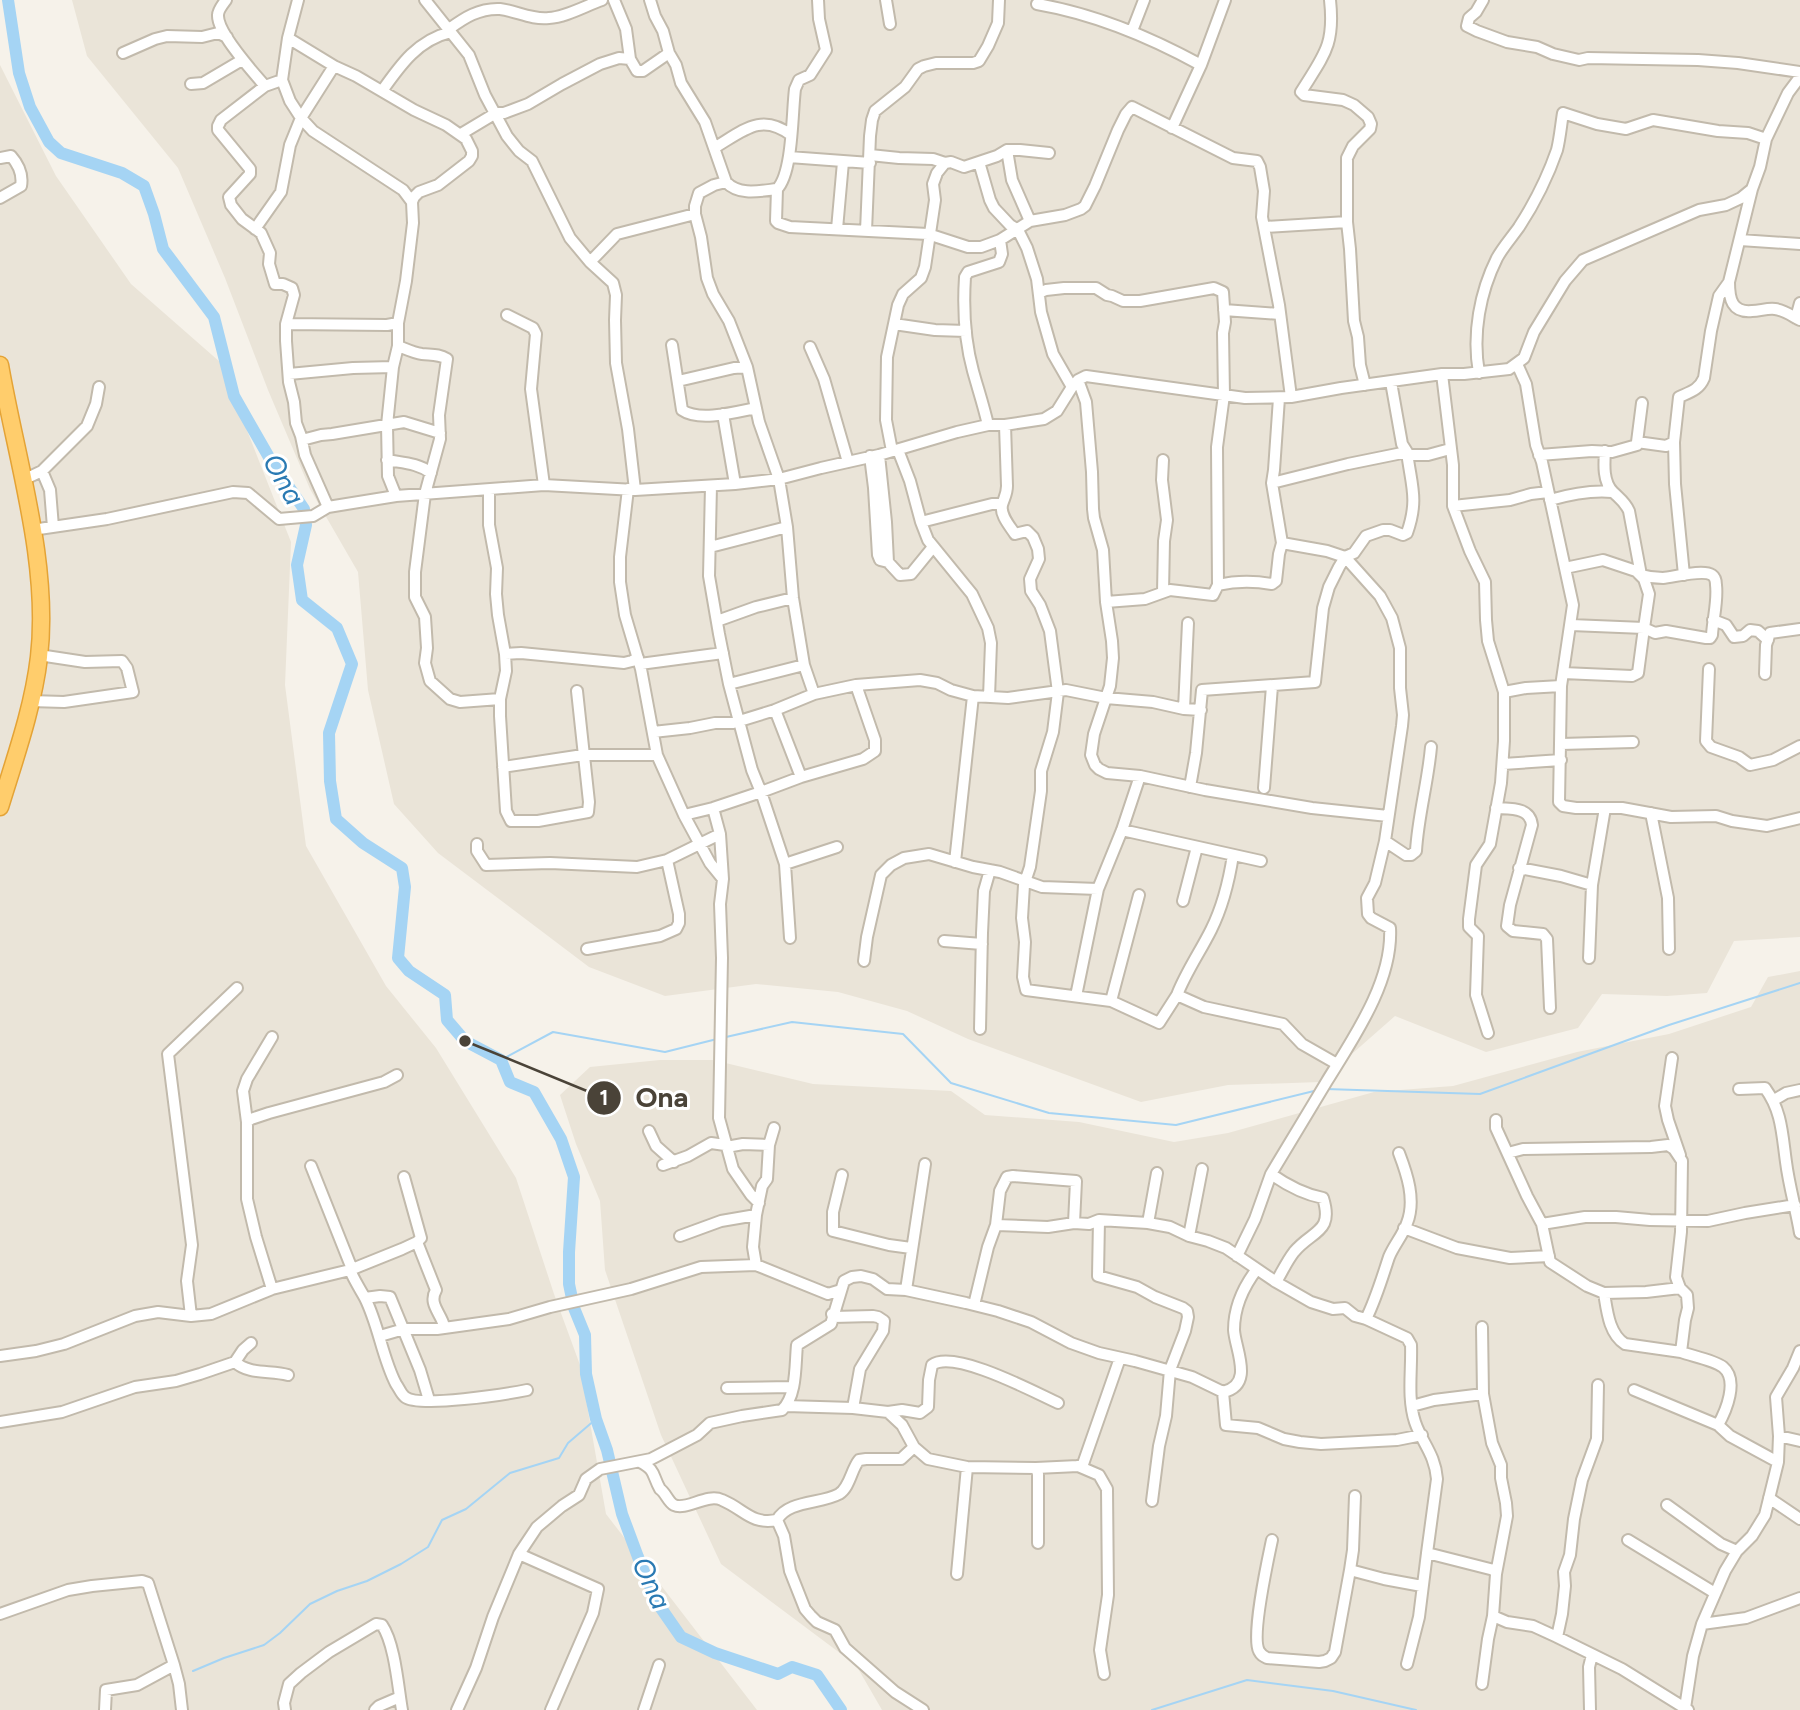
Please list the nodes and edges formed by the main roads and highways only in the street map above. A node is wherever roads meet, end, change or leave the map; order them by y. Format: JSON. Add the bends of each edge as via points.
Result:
{"nodes":[{"id":1,"x":0,"y":365,"type":"edge"},
{"id":2,"x":0,"y":807,"type":"edge"}],
"edges":[{"from":1,"to":2,"type":"highway","via":[[32,530],[40,601],[39,655]]}]}
